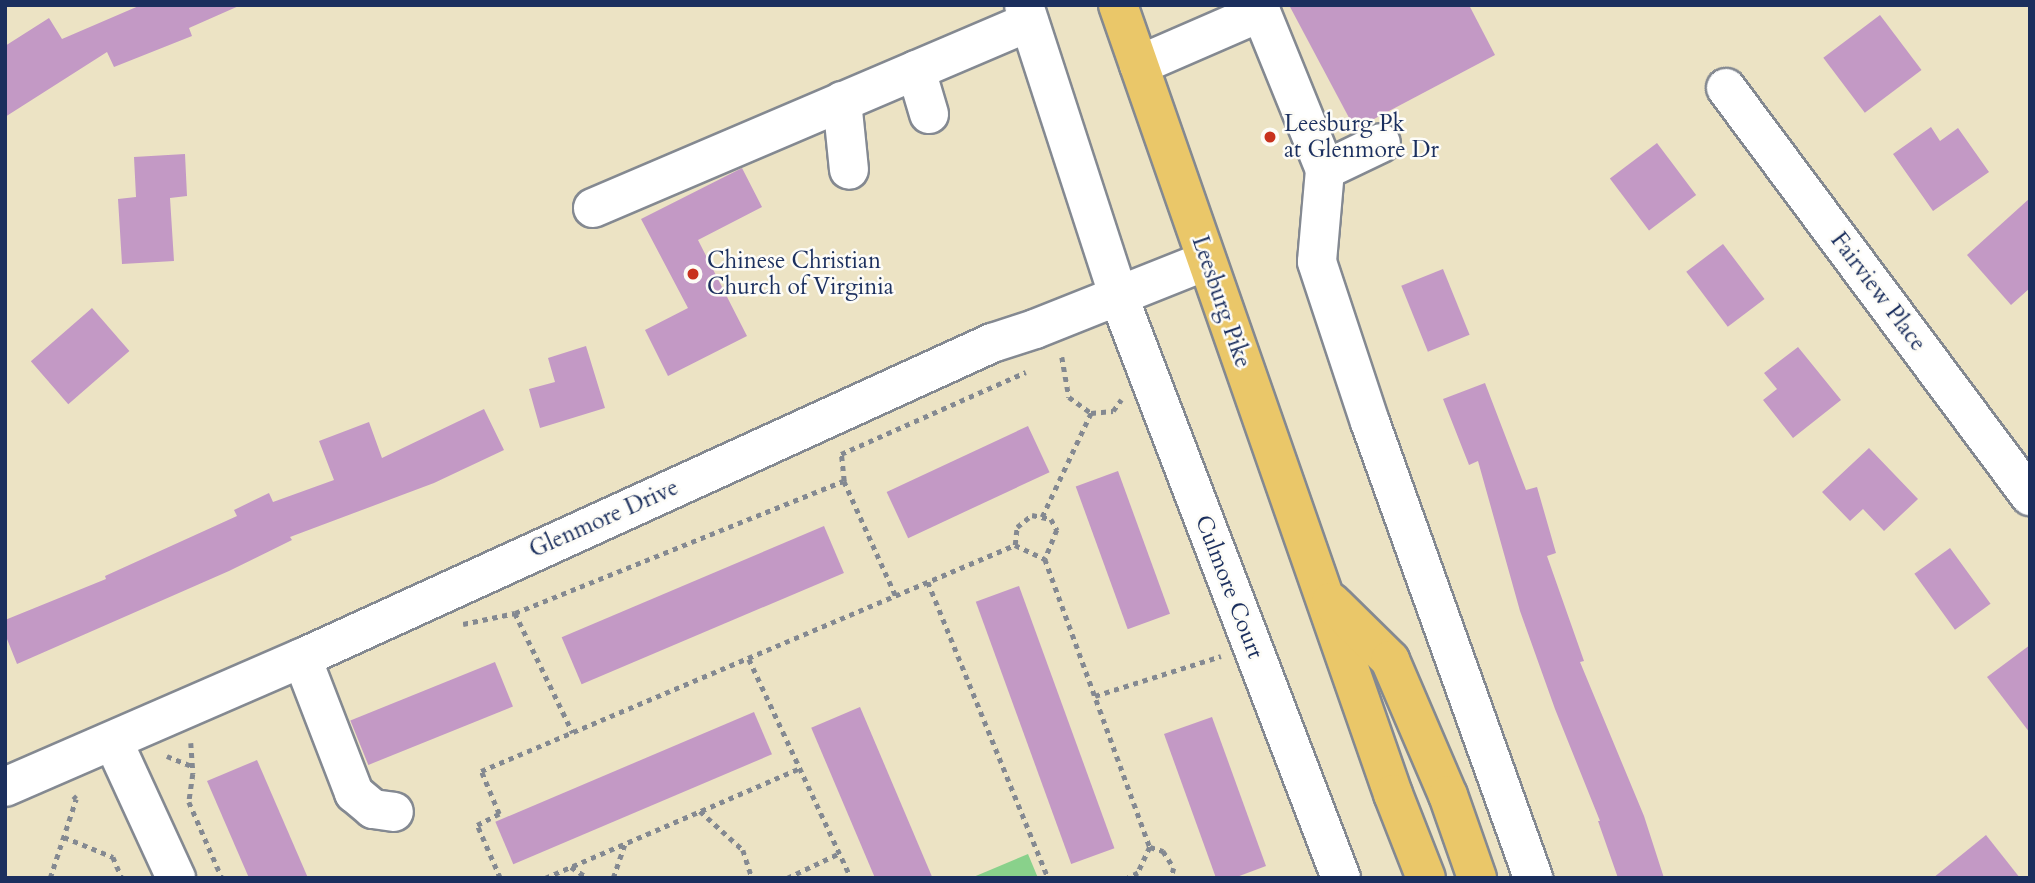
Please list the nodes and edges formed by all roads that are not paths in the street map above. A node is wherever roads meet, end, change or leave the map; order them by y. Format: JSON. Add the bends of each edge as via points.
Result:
{"nodes":[{"id":1,"x":1118,"y":5,"type":"edge"},
{"id":2,"x":1026,"y":14,"type":"edge"},
{"id":3,"x":1139,"y":65,"type":"junction"},
{"id":4,"x":916,"y":70,"type":"junction"},
{"id":5,"x":1726,"y":88,"type":"dead end"},
{"id":6,"x":849,"y":90,"type":"junction"},
{"id":7,"x":929,"y":114,"type":"dead end"},
{"id":8,"x":1381,"y":143,"type":"dead end"},
{"id":9,"x":849,"y":170,"type":"dead end"},
{"id":10,"x":1325,"y":170,"type":"junction"},
{"id":11,"x":593,"y":208,"type":"dead end"},
{"id":12,"x":1206,"y":261,"type":"junction"},
{"id":13,"x":1118,"y":295,"type":"junction"},
{"id":14,"x":2030,"y":496,"type":"edge"},
{"id":15,"x":1327,"y":598,"type":"junction"},
{"id":16,"x":302,"y":658,"type":"junction"},
{"id":17,"x":113,"y":741,"type":"junction"},
{"id":18,"x":5,"y":787,"type":"edge"},
{"id":19,"x":394,"y":812,"type":"dead end"},
{"id":20,"x":176,"y":878,"type":"edge"},
{"id":21,"x":1340,"y":878,"type":"edge"},
{"id":22,"x":1426,"y":878,"type":"edge"},
{"id":23,"x":1477,"y":878,"type":"edge"},
{"id":24,"x":1533,"y":878,"type":"edge"}],
"edges":[{"from":1,"to":3,"type":"main road","name":"Leesburg Pike"},
{"from":2,"to":4,"type":"street","via":[[946,47]]},
{"from":2,"to":13,"type":"street","name":"Culmore Court"},
{"from":3,"to":10,"type":"street","via":[[1261,12]]},
{"from":3,"to":12,"type":"main road","name":"Leesburg Pike"},
{"from":4,"to":6,"type":"street"},
{"from":4,"to":7,"type":"street"},
{"from":5,"to":14,"type":"street","name":"Fairview Place"},
{"from":6,"to":9,"type":"street"},
{"from":6,"to":11,"type":"street"},
{"from":8,"to":10,"type":"street"},
{"from":10,"to":24,"type":"street","via":[[1317,262]]},
{"from":12,"to":13,"type":"street","name":"Glenmore Drive"},
{"from":12,"to":15,"type":"main road","name":"Leesburg Pike"},
{"from":13,"to":16,"type":"street","name":"Glenmore Drive","via":[[992,343]]},
{"from":13,"to":21,"type":"street","name":"Culmore Court"},
{"from":15,"to":22,"type":"main road","name":"Leesburg Pike"},
{"from":15,"to":23,"type":"main road","name":"Leesburg Pike","via":[[1390,660],[1448,794]]},
{"from":16,"to":17,"type":"street","name":"Glenmore Drive"},
{"from":16,"to":19,"type":"street","via":[[354,793],[373,809]]},
{"from":17,"to":18,"type":"street","name":"Glenmore Drive"},
{"from":17,"to":20,"type":"street"}]}
